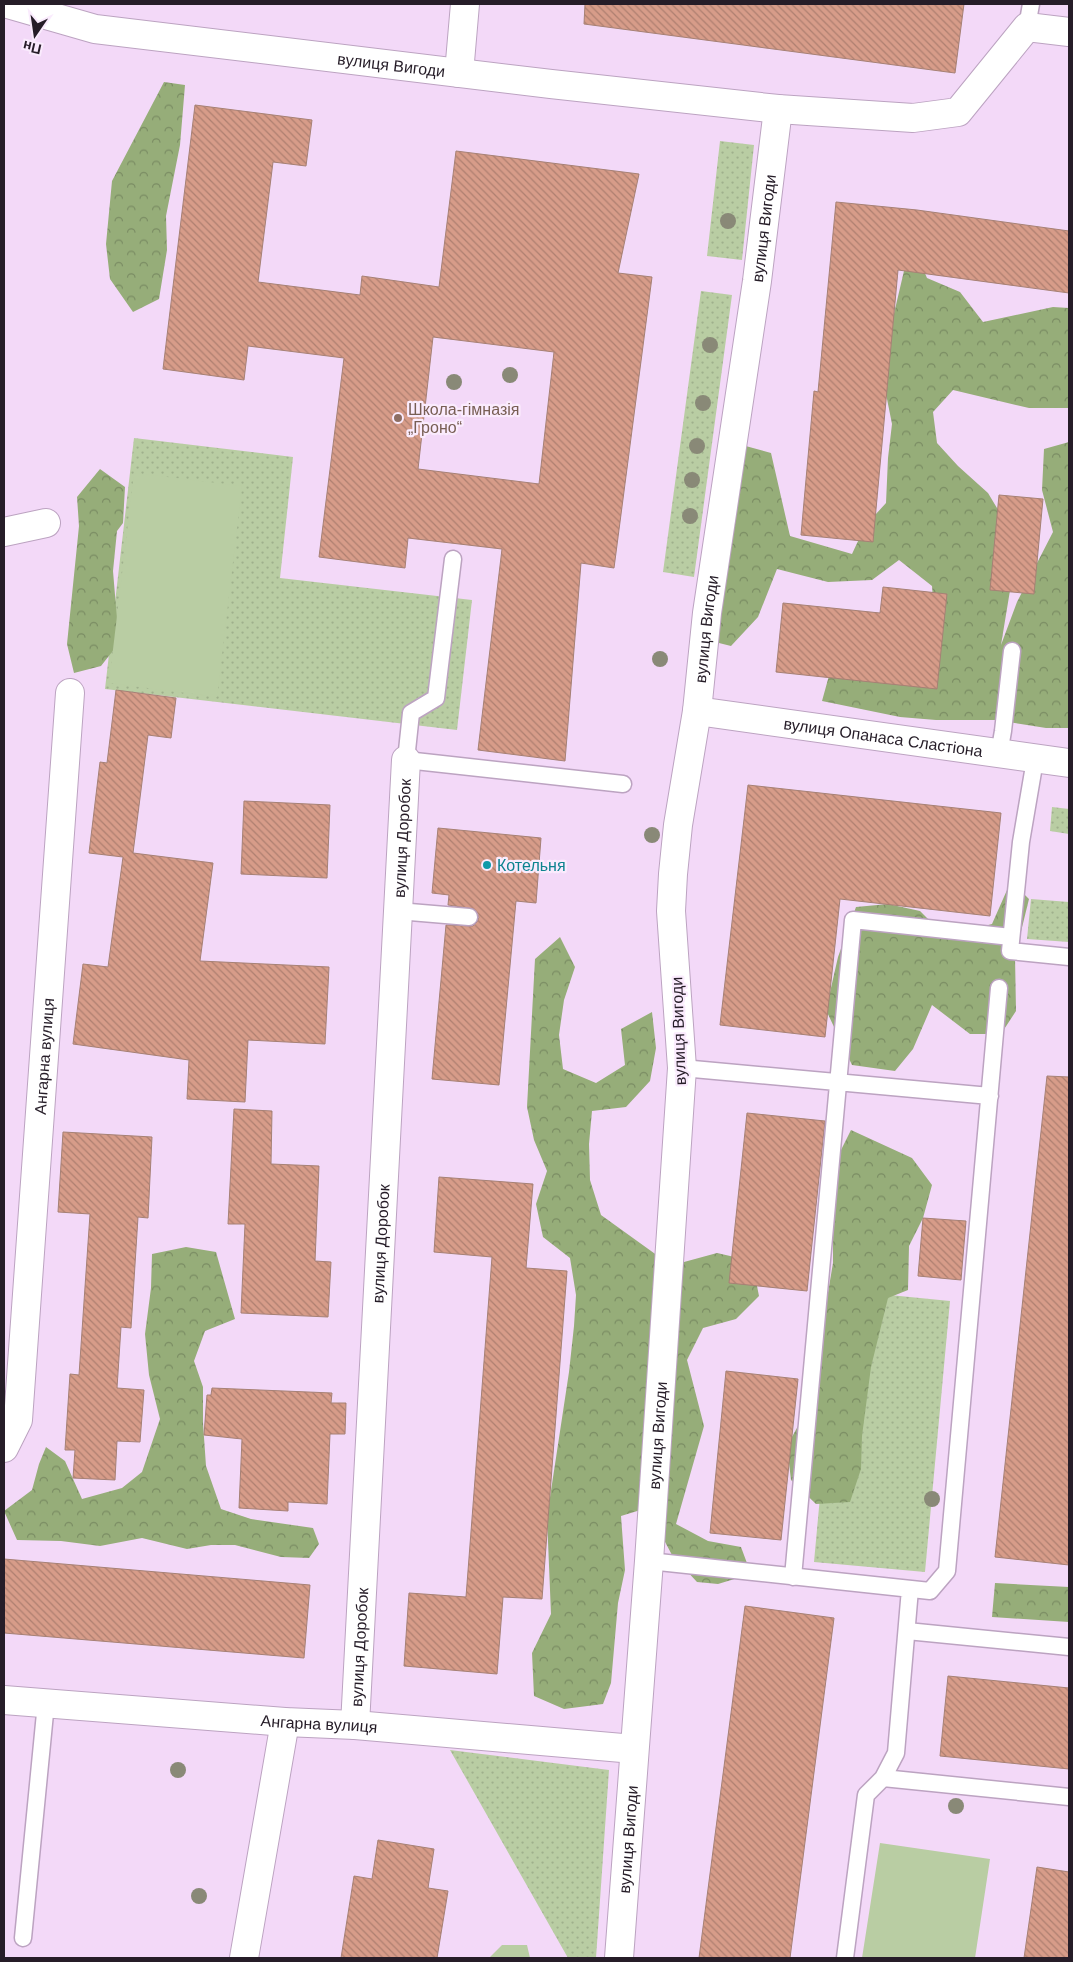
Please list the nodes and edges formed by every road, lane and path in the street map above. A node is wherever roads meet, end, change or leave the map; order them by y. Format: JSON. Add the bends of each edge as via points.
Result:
{"nodes":[{"id":1,"x":8,"y":4,"type":"edge"},
{"id":2,"x":465,"y":4,"type":"edge"},
{"id":3,"x":1029,"y":15,"type":"edge"},
{"id":4,"x":1069,"y":32,"type":"edge"},
{"id":5,"x":459,"y":73,"type":"junction"},
{"id":6,"x":778,"y":109,"type":"junction"},
{"id":7,"x":46,"y":523,"type":"dead end"},
{"id":8,"x":4,"y":532,"type":"edge"},
{"id":9,"x":453,"y":559,"type":"dead end"},
{"id":10,"x":1012,"y":651,"type":"dead end"},
{"id":11,"x":70,"y":693,"type":"dead end"},
{"id":12,"x":697,"y":711,"type":"junction"},
{"id":13,"x":999,"y":754,"type":"junction"},
{"id":14,"x":406,"y":760,"type":"junction"},
{"id":15,"x":1035,"y":760,"type":"junction"},
{"id":16,"x":1069,"y":763,"type":"edge"},
{"id":17,"x":623,"y":784,"type":"dead end"},
{"id":18,"x":398,"y":911,"type":"junction"},
{"id":19,"x":469,"y":917,"type":"dead end"},
{"id":20,"x":1011,"y":937,"type":"junction"},
{"id":21,"x":1069,"y":957,"type":"edge"},
{"id":22,"x":1000,"y":988,"type":"dead end"},
{"id":23,"x":682,"y":1068,"type":"junction"},
{"id":24,"x":838,"y":1082,"type":"junction"},
{"id":25,"x":990,"y":1096,"type":"junction"},
{"id":26,"x":11,"y":1419,"type":"edge"},
{"id":27,"x":4,"y":1448,"type":"edge"},
{"id":28,"x":649,"y":1561,"type":"junction"},
{"id":29,"x":793,"y":1577,"type":"junction"},
{"id":30,"x":910,"y":1589,"type":"junction"},
{"id":31,"x":906,"y":1631,"type":"junction"},
{"id":32,"x":1069,"y":1647,"type":"edge"},
{"id":33,"x":4,"y":1700,"type":"edge"},
{"id":34,"x":46,"y":1703,"type":"junction"},
{"id":35,"x":285,"y":1722,"type":"junction"},
{"id":36,"x":355,"y":1725,"type":"junction"},
{"id":37,"x":634,"y":1749,"type":"junction"},
{"id":38,"x":883,"y":1778,"type":"junction"},
{"id":39,"x":1069,"y":1797,"type":"edge"},
{"id":40,"x":23,"y":1938,"type":"dead end"},
{"id":41,"x":244,"y":1958,"type":"edge"},
{"id":42,"x":619,"y":1958,"type":"edge"},
{"id":43,"x":845,"y":1958,"type":"edge"}],
"edges":[{"from":1,"to":5,"type":"street","name":"вулиця Вигоди","via":[[95,29]]},
{"from":2,"to":5,"type":"street"},
{"from":3,"to":4,"type":"street","name":"вулиця Вигоди"},
{"from":3,"to":6,"type":"street","name":"вулиця Вигоди","via":[[958,112],[913,118]]},
{"from":5,"to":6,"type":"street","name":"вулиця Вигоди"},
{"from":6,"to":12,"type":"street","name":"вулиця Вигоди","via":[[758,281],[707,613]]},
{"from":7,"to":8,"type":"street"},
{"from":9,"to":14,"type":"lane","via":[[436,698],[411,713]]},
{"from":10,"to":13,"type":"lane"},
{"from":11,"to":26,"type":"street","name":"Ангарна вулиця"},
{"from":12,"to":13,"type":"street","name":"вулиця Опанаса Сластіона"},
{"from":12,"to":23,"type":"street","name":"вулиця Вигоди","via":[[678,825],[671,910]]},
{"from":13,"to":15,"type":"street","name":"вулиця Опанаса Сластіона"},
{"from":14,"to":17,"type":"lane"},
{"from":14,"to":18,"type":"street","name":"вулиця Доробок"},
{"from":15,"to":16,"type":"street","name":"вулиця Опанаса Сластіона"},
{"from":15,"to":20,"type":"lane","via":[[1021,842]]},
{"from":18,"to":19,"type":"lane"},
{"from":18,"to":36,"type":"street","name":"вулиця Доробок"},
{"from":20,"to":21,"type":"lane","via":[[1010,951]]},
{"from":20,"to":24,"type":"lane","via":[[853,920]]},
{"from":22,"to":25,"type":"lane"},
{"from":23,"to":24,"type":"lane"},
{"from":23,"to":28,"type":"street","name":"вулиця Вигоди"},
{"from":24,"to":25,"type":"lane"},
{"from":24,"to":29,"type":"lane"},
{"from":25,"to":30,"type":"lane","via":[[948,1571],[930,1591]]},
{"from":26,"to":27,"type":"street","name":"Ангарна вулиця"},
{"from":28,"to":29,"type":"lane"},
{"from":28,"to":37,"type":"street","name":"вулиця Вигоди"},
{"from":29,"to":30,"type":"lane"},
{"from":30,"to":31,"type":"lane"},
{"from":31,"to":32,"type":"lane"},
{"from":31,"to":38,"type":"lane","via":[[896,1753]]},
{"from":33,"to":34,"type":"street","name":"Ангарна вулиця"},
{"from":34,"to":35,"type":"street","name":"Ангарна вулиця"},
{"from":34,"to":40,"type":"lane"},
{"from":35,"to":36,"type":"street","name":"Ангарна вулиця"},
{"from":35,"to":41,"type":"street"},
{"from":36,"to":37,"type":"street","name":"Ангарна вулиця"},
{"from":37,"to":42,"type":"street","name":"вулиця Вигоди"},
{"from":38,"to":39,"type":"lane"},
{"from":38,"to":43,"type":"lane","via":[[866,1795]]}]}
